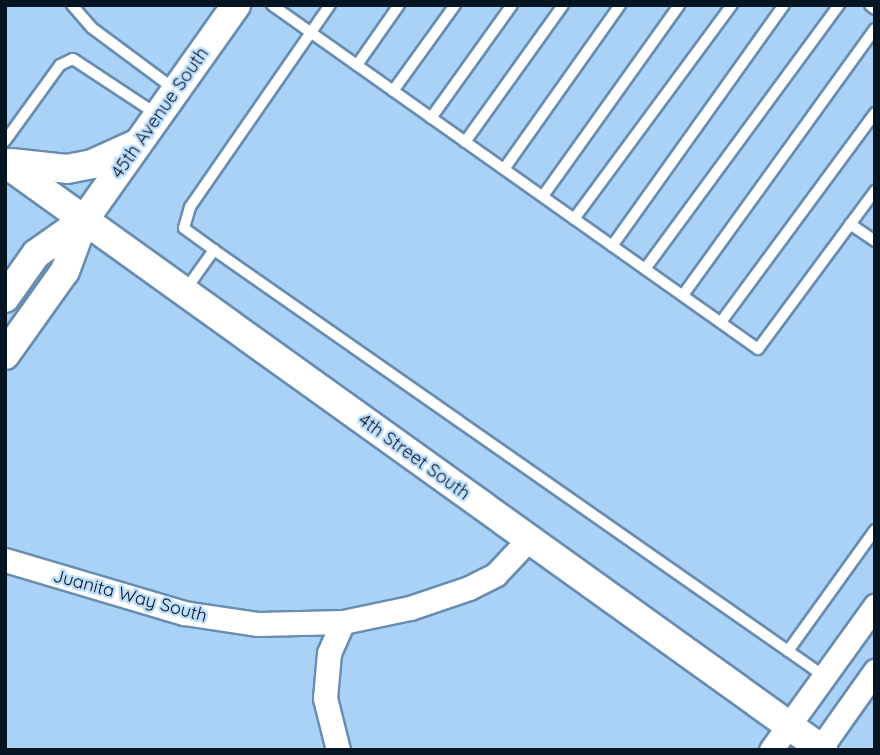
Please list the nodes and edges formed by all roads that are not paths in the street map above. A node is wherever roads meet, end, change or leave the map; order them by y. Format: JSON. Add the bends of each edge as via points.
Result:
{"nodes":[{"id":1,"x":72,"y":5,"type":"edge"},
{"id":2,"x":236,"y":5,"type":"edge"},
{"id":3,"x":272,"y":5,"type":"edge"},
{"id":4,"x":330,"y":5,"type":"edge"},
{"id":5,"x":399,"y":5,"type":"edge"},
{"id":6,"x":455,"y":5,"type":"edge"},
{"id":7,"x":512,"y":5,"type":"edge"},
{"id":8,"x":564,"y":5,"type":"edge"},
{"id":9,"x":620,"y":5,"type":"edge"},
{"id":10,"x":679,"y":5,"type":"edge"},
{"id":11,"x":732,"y":5,"type":"edge"},
{"id":12,"x":784,"y":5,"type":"edge"},
{"id":13,"x":839,"y":5,"type":"edge"},
{"id":14,"x":870,"y":5,"type":"edge"},
{"id":15,"x":875,"y":9,"type":"edge"},
{"id":16,"x":875,"y":29,"type":"edge"},
{"id":17,"x":310,"y":33,"type":"junction"},
{"id":18,"x":357,"y":65,"type":"junction"},
{"id":19,"x":176,"y":90,"type":"junction"},
{"id":20,"x":393,"y":91,"type":"junction"},
{"id":21,"x":875,"y":113,"type":"edge"},
{"id":22,"x":158,"y":115,"type":"junction"},
{"id":23,"x":431,"y":118,"type":"junction"},
{"id":24,"x":5,"y":141,"type":"edge"},
{"id":25,"x":139,"y":142,"type":"junction"},
{"id":26,"x":465,"y":142,"type":"junction"},
{"id":27,"x":5,"y":162,"type":"edge"},
{"id":28,"x":504,"y":169,"type":"junction"},
{"id":29,"x":875,"y":191,"type":"edge"},
{"id":30,"x":543,"y":197,"type":"junction"},
{"id":31,"x":574,"y":219,"type":"junction"},
{"id":32,"x":84,"y":220,"type":"junction"},
{"id":33,"x":850,"y":224,"type":"junction"},
{"id":34,"x":875,"y":241,"type":"edge"},
{"id":35,"x":612,"y":246,"type":"junction"},
{"id":36,"x":214,"y":250,"type":"junction"},
{"id":37,"x":645,"y":269,"type":"junction"},
{"id":38,"x":184,"y":292,"type":"junction"},
{"id":39,"x":683,"y":295,"type":"junction"},
{"id":40,"x":5,"y":298,"type":"edge"},
{"id":41,"x":721,"y":322,"type":"junction"},
{"id":42,"x":5,"y":355,"type":"edge"},
{"id":43,"x":875,"y":530,"type":"edge"},
{"id":44,"x":528,"y":540,"type":"junction"},
{"id":45,"x":5,"y":559,"type":"edge"},
{"id":46,"x":875,"y":606,"type":"edge"},
{"id":47,"x":343,"y":622,"type":"junction"},
{"id":48,"x":788,"y":651,"type":"junction"},
{"id":49,"x":824,"y":676,"type":"junction"},
{"id":50,"x":873,"y":677,"type":"edge"},
{"id":51,"x":789,"y":725,"type":"junction"},
{"id":52,"x":821,"y":749,"type":"edge"},
{"id":53,"x":338,"y":750,"type":"edge"},
{"id":54,"x":771,"y":750,"type":"edge"}],
"edges":[{"from":1,"to":19,"type":"lane","via":[[92,28]]},
{"from":2,"to":19,"type":"street","name":"45th Avenue South"},
{"from":3,"to":17,"type":"lane"},
{"from":4,"to":17,"type":"lane"},
{"from":5,"to":18,"type":"lane"},
{"from":6,"to":20,"type":"lane"},
{"from":7,"to":23,"type":"lane"},
{"from":8,"to":26,"type":"lane"},
{"from":9,"to":28,"type":"lane"},
{"from":10,"to":30,"type":"lane"},
{"from":11,"to":31,"type":"lane"},
{"from":12,"to":35,"type":"lane"},
{"from":13,"to":37,"type":"lane"},
{"from":14,"to":15,"type":"lane"},
{"from":16,"to":39,"type":"lane"},
{"from":17,"to":18,"type":"lane"},
{"from":17,"to":36,"type":"lane","via":[[190,207],[184,228]]},
{"from":18,"to":20,"type":"lane"},
{"from":19,"to":22,"type":"street","name":"45th Avenue South"},
{"from":20,"to":23,"type":"lane"},
{"from":21,"to":41,"type":"lane"},
{"from":22,"to":24,"type":"lane","via":[[73,59],[60,65]]},
{"from":22,"to":25,"type":"street","name":"45th Avenue South"},
{"from":23,"to":26,"type":"lane"},
{"from":25,"to":27,"type":"street","via":[[92,164],[67,169]]},
{"from":25,"to":32,"type":"street","name":"45th Avenue South"},
{"from":26,"to":28,"type":"lane"},
{"from":27,"to":32,"type":"street","name":"4th Street South"},
{"from":28,"to":30,"type":"lane"},
{"from":29,"to":33,"type":"lane"},
{"from":30,"to":31,"type":"lane"},
{"from":31,"to":35,"type":"lane"},
{"from":32,"to":38,"type":"street","name":"4th Street South"},
{"from":32,"to":40,"type":"street","name":"45th Avenue South","via":[[36,254]]},
{"from":32,"to":42,"type":"street","name":"45th Avenue South","via":[[65,271]]},
{"from":33,"to":34,"type":"lane"},
{"from":33,"to":41,"type":"lane","via":[[758,349]]},
{"from":35,"to":37,"type":"lane"},
{"from":36,"to":38,"type":"lane"},
{"from":36,"to":48,"type":"lane"},
{"from":37,"to":39,"type":"lane"},
{"from":38,"to":44,"type":"street","name":"4th Street South"},
{"from":39,"to":41,"type":"lane"},
{"from":43,"to":48,"type":"lane"},
{"from":44,"to":47,"type":"street","name":"Juanita Way South","via":[[496,574],[469,588],[410,608]]},
{"from":44,"to":51,"type":"street","name":"4th Street South"},
{"from":45,"to":47,"type":"street","name":"Juanita Way South","via":[[184,613],[258,624]]},
{"from":46,"to":49,"type":"street"},
{"from":47,"to":53,"type":"street","via":[[329,653],[325,698]]},
{"from":48,"to":49,"type":"lane"},
{"from":49,"to":51,"type":"street"},
{"from":50,"to":52,"type":"street"},
{"from":51,"to":52,"type":"street","name":"4th Street South"},
{"from":51,"to":54,"type":"street"}]}
